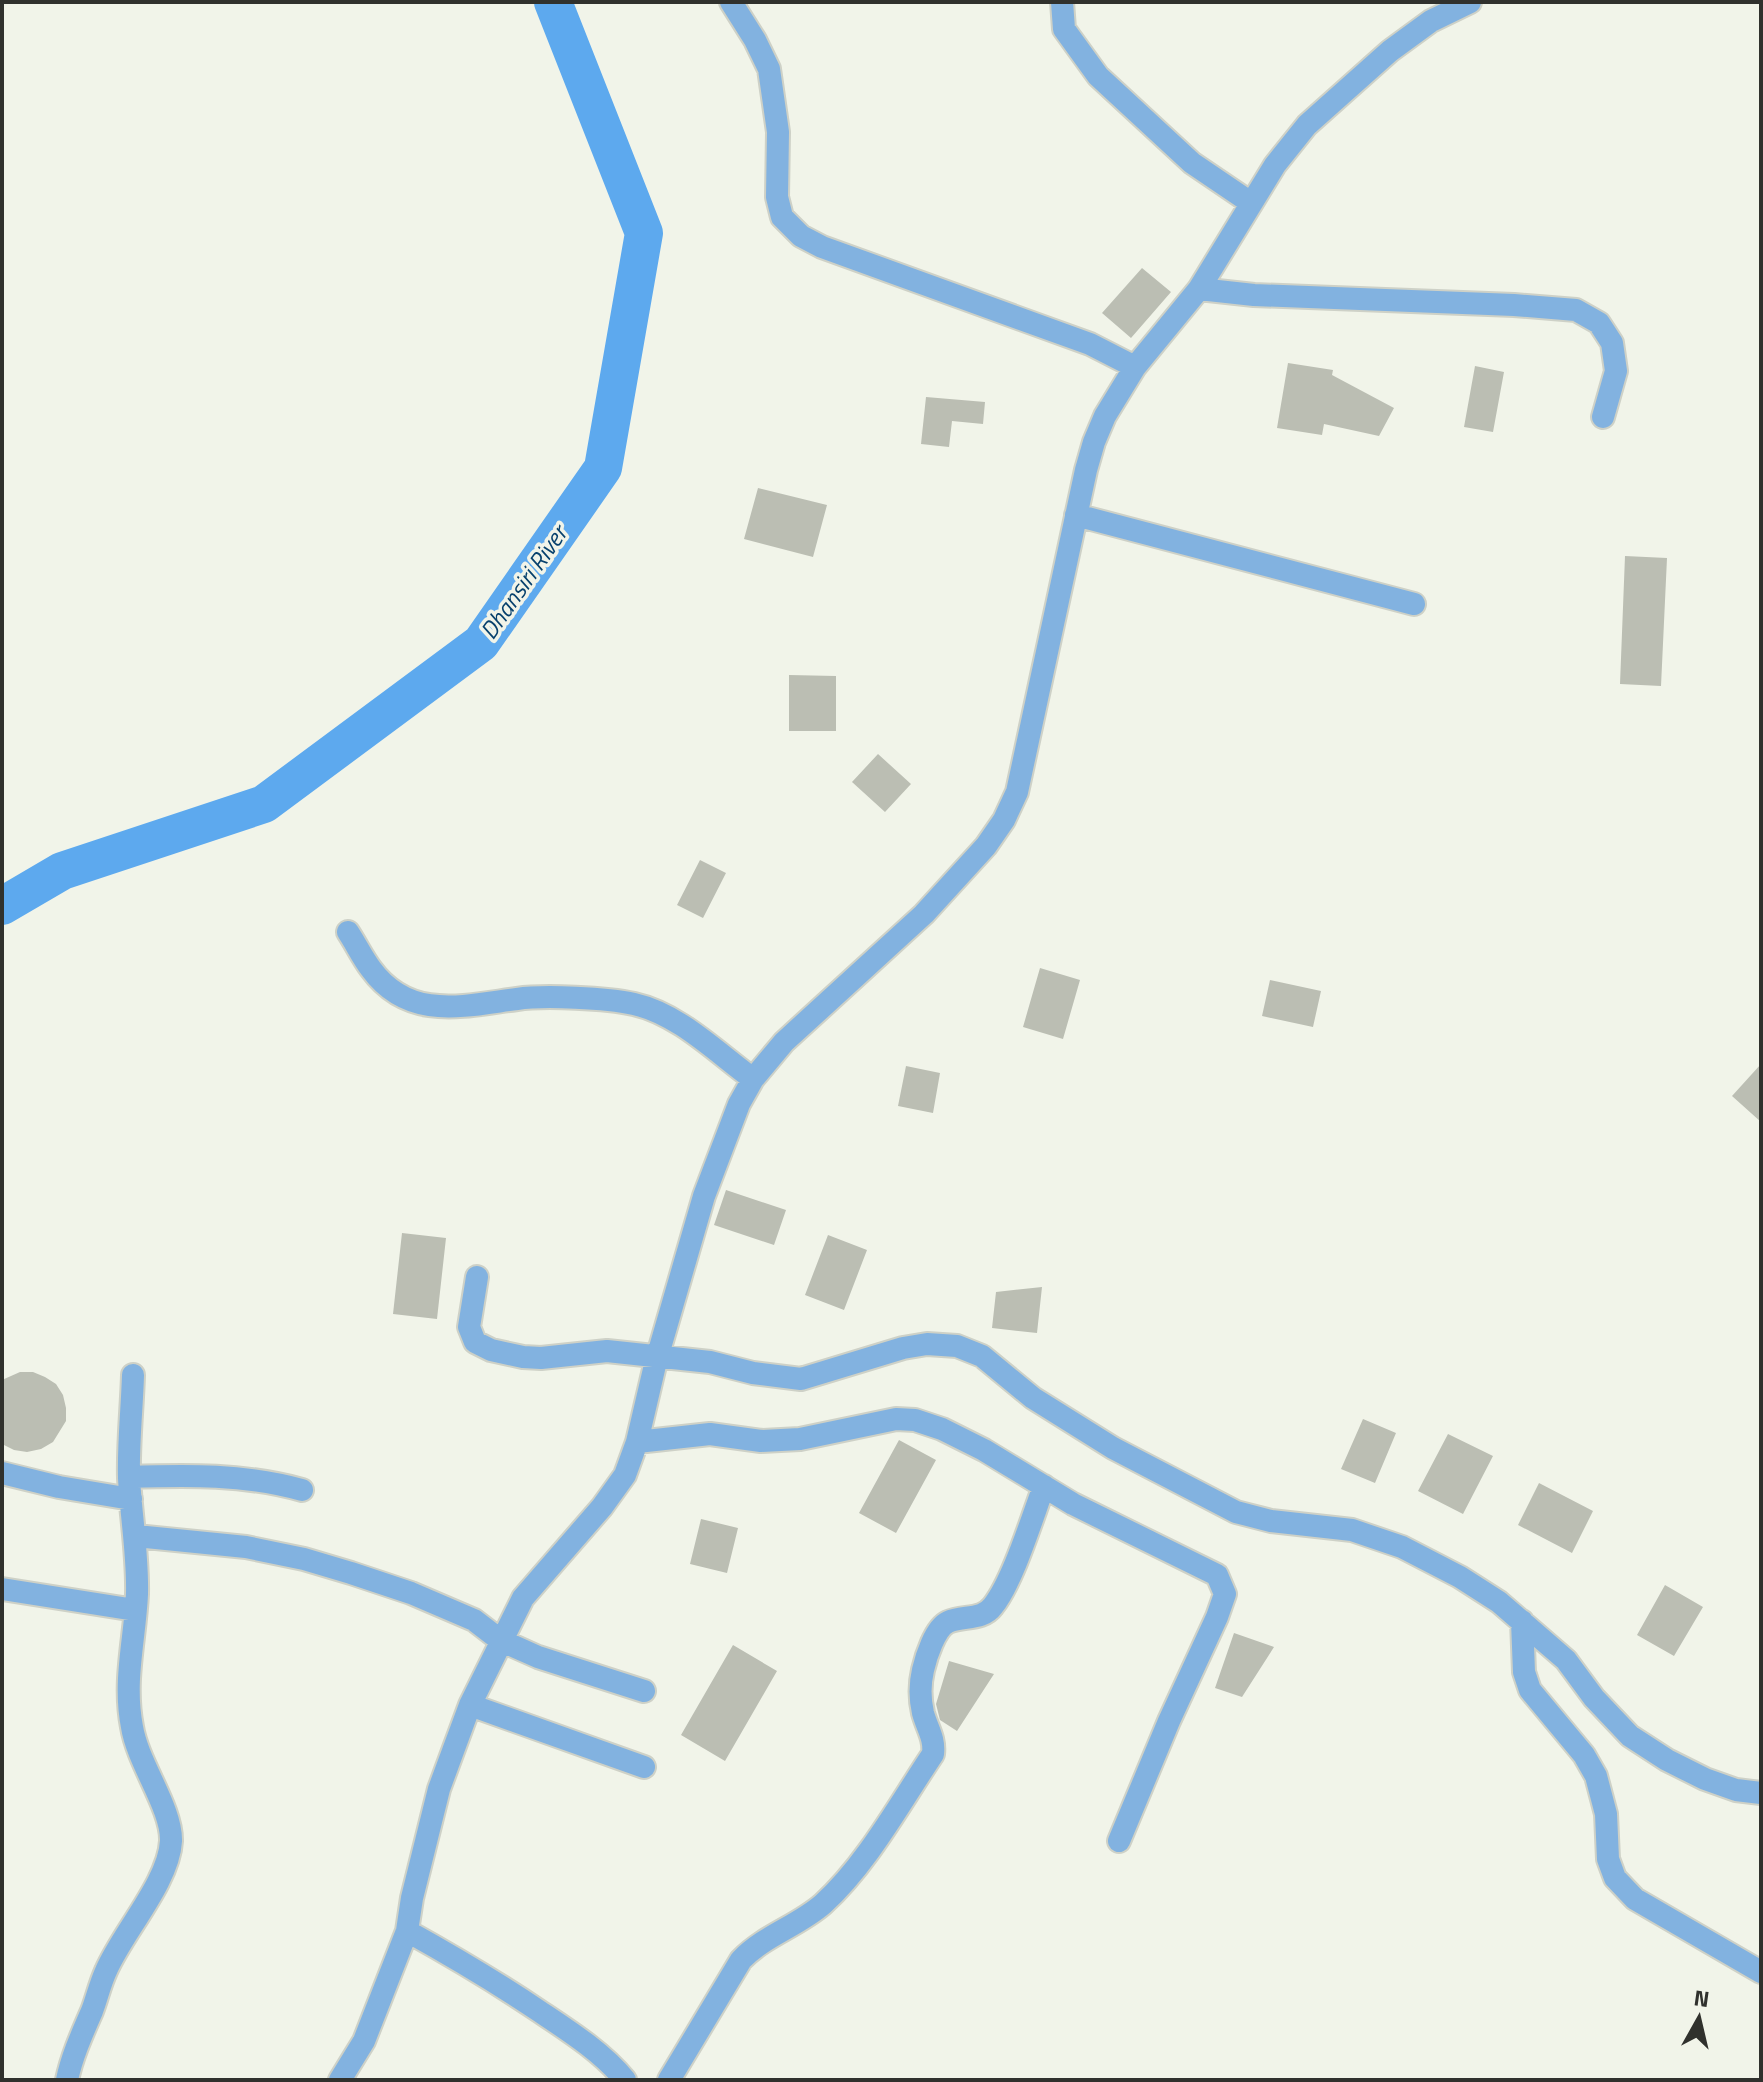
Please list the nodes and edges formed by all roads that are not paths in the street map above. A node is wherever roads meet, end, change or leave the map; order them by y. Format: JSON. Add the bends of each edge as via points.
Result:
{"nodes":[{"id":1,"x":731,"y":2,"type":"edge"},
{"id":2,"x":1062,"y":2,"type":"edge"},
{"id":3,"x":1470,"y":2,"type":"edge"},
{"id":4,"x":1251,"y":203,"type":"junction"},
{"id":5,"x":1199,"y":289,"type":"junction"},
{"id":6,"x":1135,"y":367,"type":"junction"},
{"id":7,"x":1603,"y":417,"type":"dead end"},
{"id":8,"x":1076,"y":515,"type":"junction"},
{"id":9,"x":1414,"y":604,"type":"dead end"},
{"id":10,"x":348,"y":932,"type":"dead end"},
{"id":11,"x":753,"y":1079,"type":"junction"},
{"id":12,"x":477,"y":1277,"type":"dead end"},
{"id":13,"x":656,"y":1361,"type":"junction"},
{"id":14,"x":133,"y":1375,"type":"dead end"},
{"id":15,"x":639,"y":1433,"type":"junction"},
{"id":16,"x":2,"y":1473,"type":"edge"},
{"id":17,"x":1044,"y":1486,"type":"junction"},
{"id":18,"x":130,"y":1488,"type":"junction"},
{"id":19,"x":302,"y":1490,"type":"dead end"},
{"id":20,"x":136,"y":1536,"type":"junction"},
{"id":21,"x":2,"y":1589,"type":"edge"},
{"id":22,"x":135,"y":1610,"type":"junction"},
{"id":23,"x":1522,"y":1621,"type":"junction"},
{"id":24,"x":500,"y":1640,"type":"junction"},
{"id":25,"x":644,"y":1691,"type":"dead end"},
{"id":26,"x":470,"y":1705,"type":"junction"},
{"id":27,"x":644,"y":1767,"type":"dead end"},
{"id":28,"x":1761,"y":1793,"type":"edge"},
{"id":29,"x":1119,"y":1841,"type":"dead end"},
{"id":30,"x":407,"y":1931,"type":"junction"},
{"id":31,"x":1761,"y":1972,"type":"edge"},
{"id":32,"x":67,"y":2080,"type":"edge"},
{"id":33,"x":340,"y":2080,"type":"edge"},
{"id":34,"x":625,"y":2080,"type":"edge"},
{"id":35,"x":669,"y":2080,"type":"edge"}],
"edges":[{"from":1,"to":6,"type":"street","via":[[769,69],[778,132],[777,197],[782,217],[801,236],[1090,344]]},
{"from":2,"to":4,"type":"street","via":[[1064,29],[1098,76],[1192,163]]},
{"from":3,"to":4,"type":"street","via":[[1431,21],[1390,51],[1307,125]]},
{"from":4,"to":5,"type":"street"},
{"from":5,"to":6,"type":"street"},
{"from":5,"to":7,"type":"street","via":[[1576,310],[1599,323],[1612,343],[1616,371]]},
{"from":6,"to":8,"type":"street","via":[[1094,442]]},
{"from":8,"to":9,"type":"street"},
{"from":8,"to":11,"type":"street","via":[[1017,792],[1004,820],[924,914],[784,1042]]},
{"from":10,"to":11,"type":"street","via":[[372,970],[410,1001],[431,1007],[520,998],[633,1004],[684,1028]]},
{"from":11,"to":13,"type":"street","via":[[704,1196]]},
{"from":12,"to":13,"type":"street","via":[[469,1327],[475,1342],[491,1350],[541,1358],[607,1351]]},
{"from":13,"to":15,"type":"street"},
{"from":13,"to":23,"type":"street","via":[[710,1362],[801,1379],[903,1348],[957,1346],[982,1356],[1033,1398],[1113,1448],[1236,1512],[1352,1530],[1402,1547],[1460,1577]]},
{"from":14,"to":18,"type":"street"},
{"from":15,"to":17,"type":"street","via":[[761,1441],[915,1420],[984,1450]]},
{"from":15,"to":24,"type":"street","via":[[625,1475],[523,1598]]},
{"from":16,"to":18,"type":"street","via":[[59,1487]]},
{"from":17,"to":29,"type":"street","via":[[1217,1575],[1225,1594]]},
{"from":17,"to":35,"type":"street","via":[[993,1607],[940,1628],[923,1668],[922,1710],[935,1741],[933,1754],[849,1878],[803,1919],[755,1945],[741,1960]]},
{"from":18,"to":19,"type":"street","via":[[189,1475],[271,1481]]},
{"from":18,"to":20,"type":"street"},
{"from":20,"to":22,"type":"street"},
{"from":20,"to":24,"type":"street","via":[[246,1547],[304,1559],[411,1593],[474,1620]]},
{"from":21,"to":22,"type":"street"},
{"from":22,"to":32,"type":"street","via":[[131,1726],[170,1823],[171,1842],[159,1878],[106,1971]]},
{"from":23,"to":28,"type":"street","via":[[1566,1660],[1630,1736],[1705,1779]]},
{"from":23,"to":31,"type":"street","via":[[1530,1690],[1596,1776],[1615,1878],[1635,1899]]},
{"from":24,"to":25,"type":"street"},
{"from":24,"to":26,"type":"street"},
{"from":26,"to":27,"type":"street"},
{"from":26,"to":30,"type":"street","via":[[439,1789]]},
{"from":30,"to":33,"type":"street","via":[[364,2041]]},
{"from":30,"to":34,"type":"street","via":[[571,2032]]}]}
